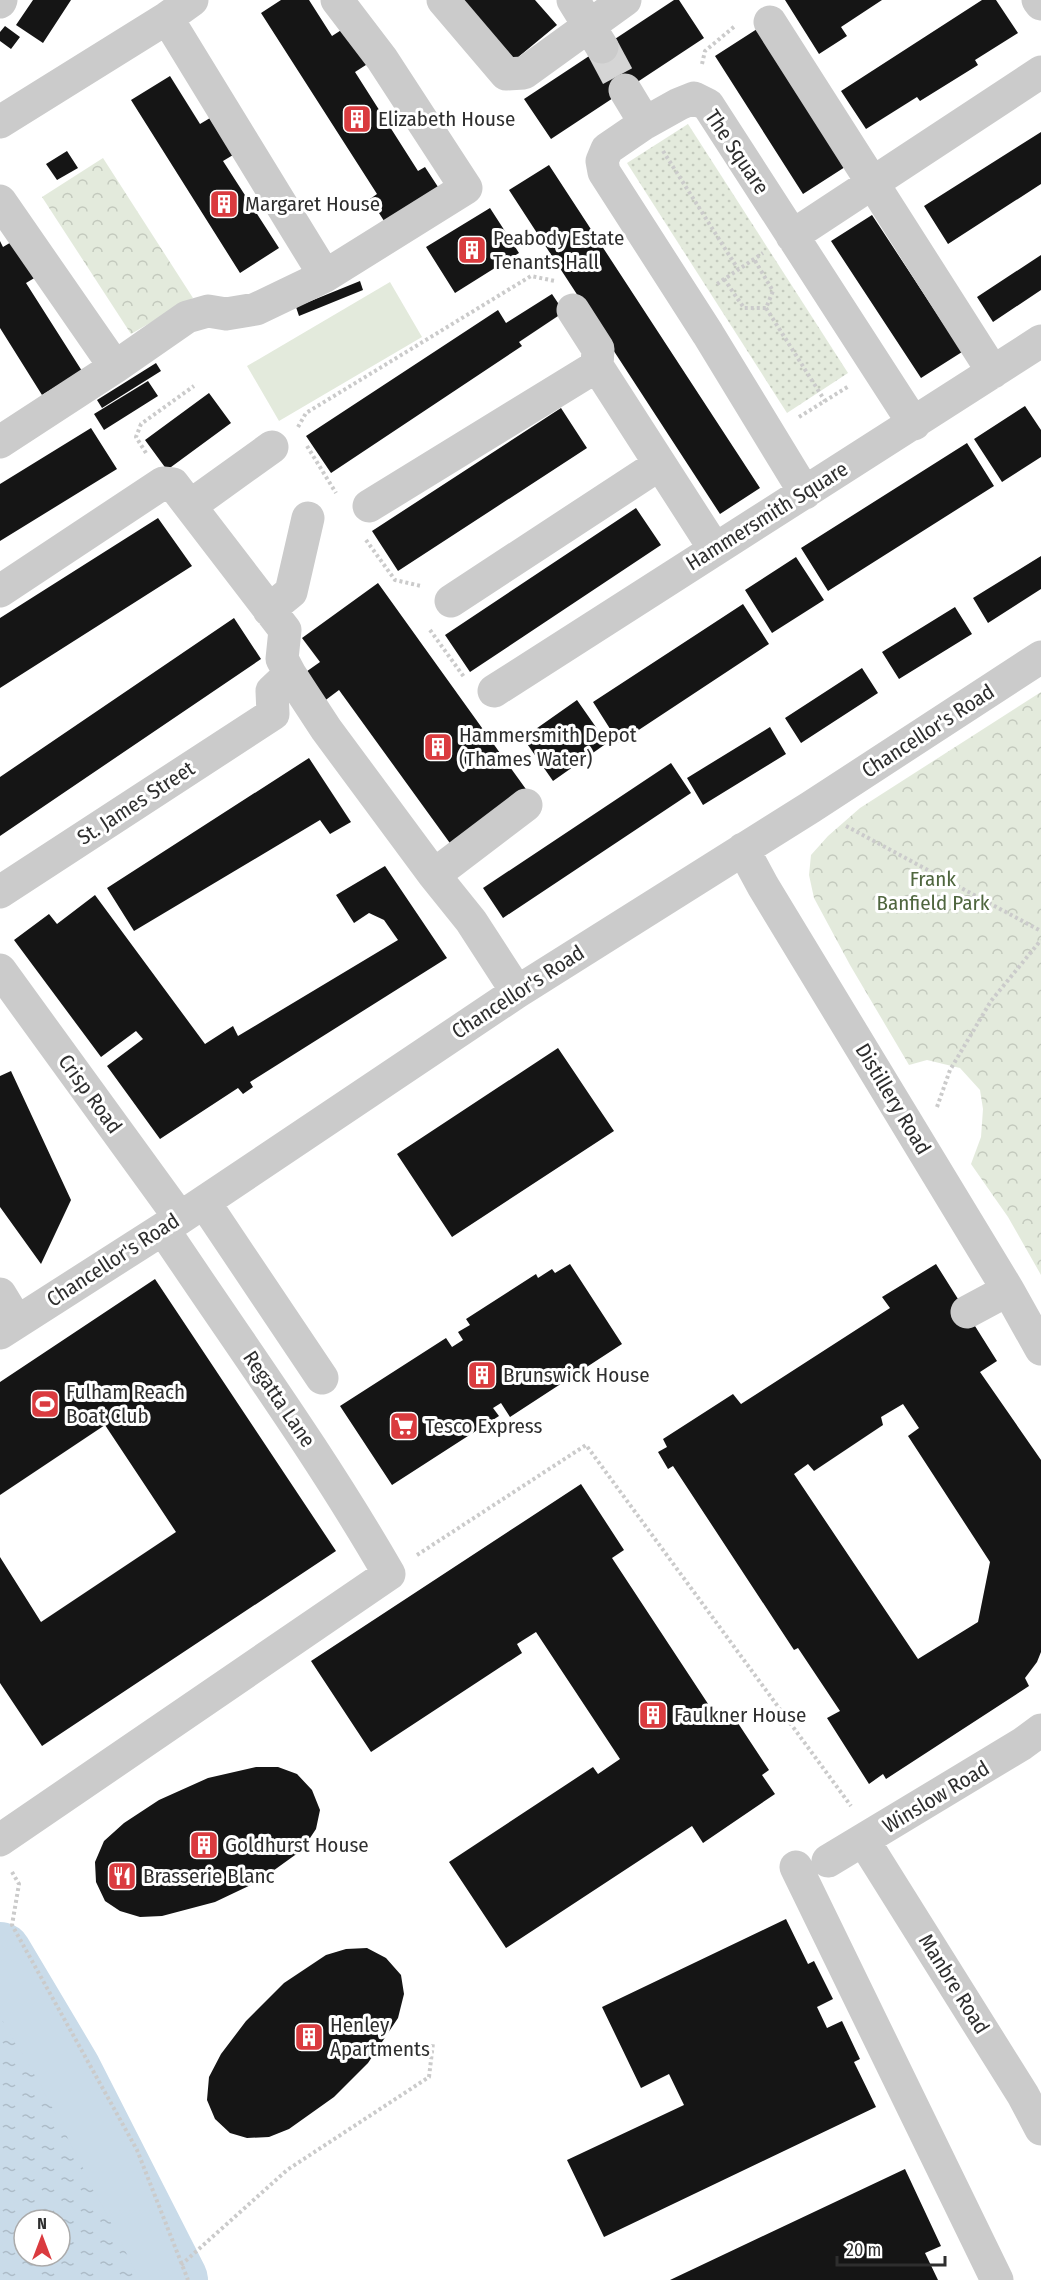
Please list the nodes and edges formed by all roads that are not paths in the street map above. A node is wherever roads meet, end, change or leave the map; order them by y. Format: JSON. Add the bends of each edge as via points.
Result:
{"nodes":[{"id":1,"x":337,"y":0,"type":"edge"},
{"id":2,"x":443,"y":0,"type":"edge"},
{"id":3,"x":625,"y":0,"type":"edge"},
{"id":4,"x":1038,"y":0,"type":"edge"},
{"id":5,"x":1041,"y":4,"type":"edge"},
{"id":6,"x":179,"y":9,"type":"edge"},
{"id":7,"x":756,"y":21,"type":"road end"},
{"id":8,"x":588,"y":24,"type":"edge"},
{"id":9,"x":1041,"y":72,"type":"edge"},
{"id":10,"x":625,"y":90,"type":"tunnel mouth"},
{"id":11,"x":0,"y":122,"type":"edge"},
{"id":12,"x":645,"y":123,"type":"junction"},
{"id":13,"x":873,"y":183,"type":"junction"},
{"id":14,"x":0,"y":201,"type":"edge"},
{"id":15,"x":792,"y":236,"type":"junction"},
{"id":16,"x":325,"y":276,"type":"junction"},
{"id":17,"x":573,"y":310,"type":"dead end"},
{"id":18,"x":1041,"y":340,"type":"edge"},
{"id":19,"x":597,"y":366,"type":"junction"},
{"id":20,"x":114,"y":368,"type":"junction"},
{"id":21,"x":993,"y":372,"type":"junction"},
{"id":22,"x":914,"y":424,"type":"junction"},
{"id":23,"x":0,"y":442,"type":"edge"},
{"id":24,"x":272,"y":447,"type":"dead end"},
{"id":25,"x":660,"y":464,"type":"junction"},
{"id":26,"x":806,"y":493,"type":"junction"},
{"id":27,"x":190,"y":506,"type":"junction"},
{"id":28,"x":369,"y":506,"type":"dead end"},
{"id":29,"x":308,"y":518,"type":"dead end"},
{"id":30,"x":714,"y":548,"type":"junction"},
{"id":31,"x":0,"y":591,"type":"edge"},
{"id":32,"x":451,"y":601,"type":"dead end"},
{"id":33,"x":269,"y":610,"type":"junction"},
{"id":34,"x":1041,"y":657,"type":"edge"},
{"id":35,"x":290,"y":674,"type":"junction"},
{"id":36,"x":494,"y":691,"type":"dead end"},
{"id":37,"x":526,"y":805,"type":"dead end"},
{"id":38,"x":743,"y":849,"type":"junction"},
{"id":39,"x":434,"y":875,"type":"junction"},
{"id":40,"x":0,"y":892,"type":"edge"},
{"id":41,"x":0,"y":970,"type":"edge"},
{"id":42,"x":517,"y":992,"type":"junction"},
{"id":43,"x":182,"y":1216,"type":"junction"},
{"id":44,"x":1008,"y":1290,"type":"junction"},
{"id":45,"x":0,"y":1294,"type":"edge"},
{"id":46,"x":967,"y":1312,"type":"dead end"},
{"id":47,"x":8,"y":1328,"type":"edge"},
{"id":48,"x":1041,"y":1349,"type":"edge"},
{"id":49,"x":322,"y":1378,"type":"dead end"},
{"id":50,"x":1041,"y":1730,"type":"edge"},
{"id":51,"x":868,"y":1838,"type":"junction"},
{"id":52,"x":5,"y":1853,"type":"edge"},
{"id":53,"x":828,"y":1861,"type":"dead end"},
{"id":54,"x":796,"y":1867,"type":"dead end"},
{"id":55,"x":1032,"y":2089,"type":"edge"},
{"id":56,"x":1041,"y":2129,"type":"edge"},
{"id":57,"x":997,"y":2280,"type":"edge"}],
"edges":[{"from":1,"to":16,"type":"street","via":[[382,59],[466,188]]},
{"from":2,"to":8,"type":"street","via":[[506,74],[524,73]]},
{"from":3,"to":8,"type":"street"},
{"from":4,"to":5,"type":"street"},
{"from":6,"to":11,"type":"street"},
{"from":6,"to":16,"type":"street"},
{"from":7,"to":13,"type":"street"},
{"from":9,"to":13,"type":"street"},
{"from":10,"to":12,"type":"street"},
{"from":12,"to":15,"type":"street","name":"The Square","via":[[694,98],[708,105]]},
{"from":12,"to":26,"type":"street","name":"The Square","via":[[607,149],[602,160],[604,172]]},
{"from":13,"to":15,"type":"street"},
{"from":13,"to":21,"type":"street"},
{"from":14,"to":20,"type":"street"},
{"from":15,"to":22,"type":"street","name":"The Square"},
{"from":16,"to":20,"type":"street","via":[[256,309],[226,314],[208,311],[187,317]]},
{"from":17,"to":19,"type":"street","via":[[598,349]]},
{"from":18,"to":21,"type":"street","name":"Hammersmith Square"},
{"from":19,"to":25,"type":"street"},
{"from":19,"to":28,"type":"street"},
{"from":20,"to":23,"type":"street"},
{"from":21,"to":22,"type":"street","name":"Hammersmith Square"},
{"from":22,"to":26,"type":"street","name":"Hammersmith Square"},
{"from":24,"to":27,"type":"street"},
{"from":25,"to":30,"type":"street"},
{"from":25,"to":32,"type":"street"},
{"from":26,"to":30,"type":"street","name":"Hammersmith Square"},
{"from":27,"to":31,"type":"street","via":[[173,484],[153,489]]},
{"from":27,"to":33,"type":"street"},
{"from":29,"to":33,"type":"street","via":[[291,592]]},
{"from":30,"to":36,"type":"street","name":"Hammersmith Square"},
{"from":33,"to":35,"type":"street","via":[[285,630],[282,659]]},
{"from":34,"to":38,"type":"street","name":"Chancellor's Road"},
{"from":35,"to":39,"type":"street"},
{"from":35,"to":40,"type":"street","name":"St. James Street","via":[[272,691],[273,714]]},
{"from":37,"to":39,"type":"street"},
{"from":38,"to":42,"type":"street","name":"Chancellor's Road"},
{"from":38,"to":44,"type":"street","name":"Distillery Road"},
{"from":39,"to":42,"type":"street","via":[[471,921]]},
{"from":41,"to":43,"type":"street","name":"Crisp Road"},
{"from":42,"to":43,"type":"street","name":"Chancellor's Road"},
{"from":43,"to":47,"type":"street","name":"Chancellor's Road"},
{"from":43,"to":49,"type":"street"},
{"from":43,"to":52,"type":"street","name":"Regatta Lane","via":[[315,1453],[389,1574]]},
{"from":44,"to":46,"type":"street"},
{"from":44,"to":48,"type":"street","name":"Distillery Road"},
{"from":45,"to":47,"type":"street"},
{"from":50,"to":51,"type":"street","name":"Winslow Road"},
{"from":51,"to":53,"type":"street","name":"Winslow Road"},
{"from":51,"to":55,"type":"street","name":"Manbre Road"},
{"from":54,"to":57,"type":"street"},
{"from":55,"to":56,"type":"street","name":"Manbre Road"}]}
